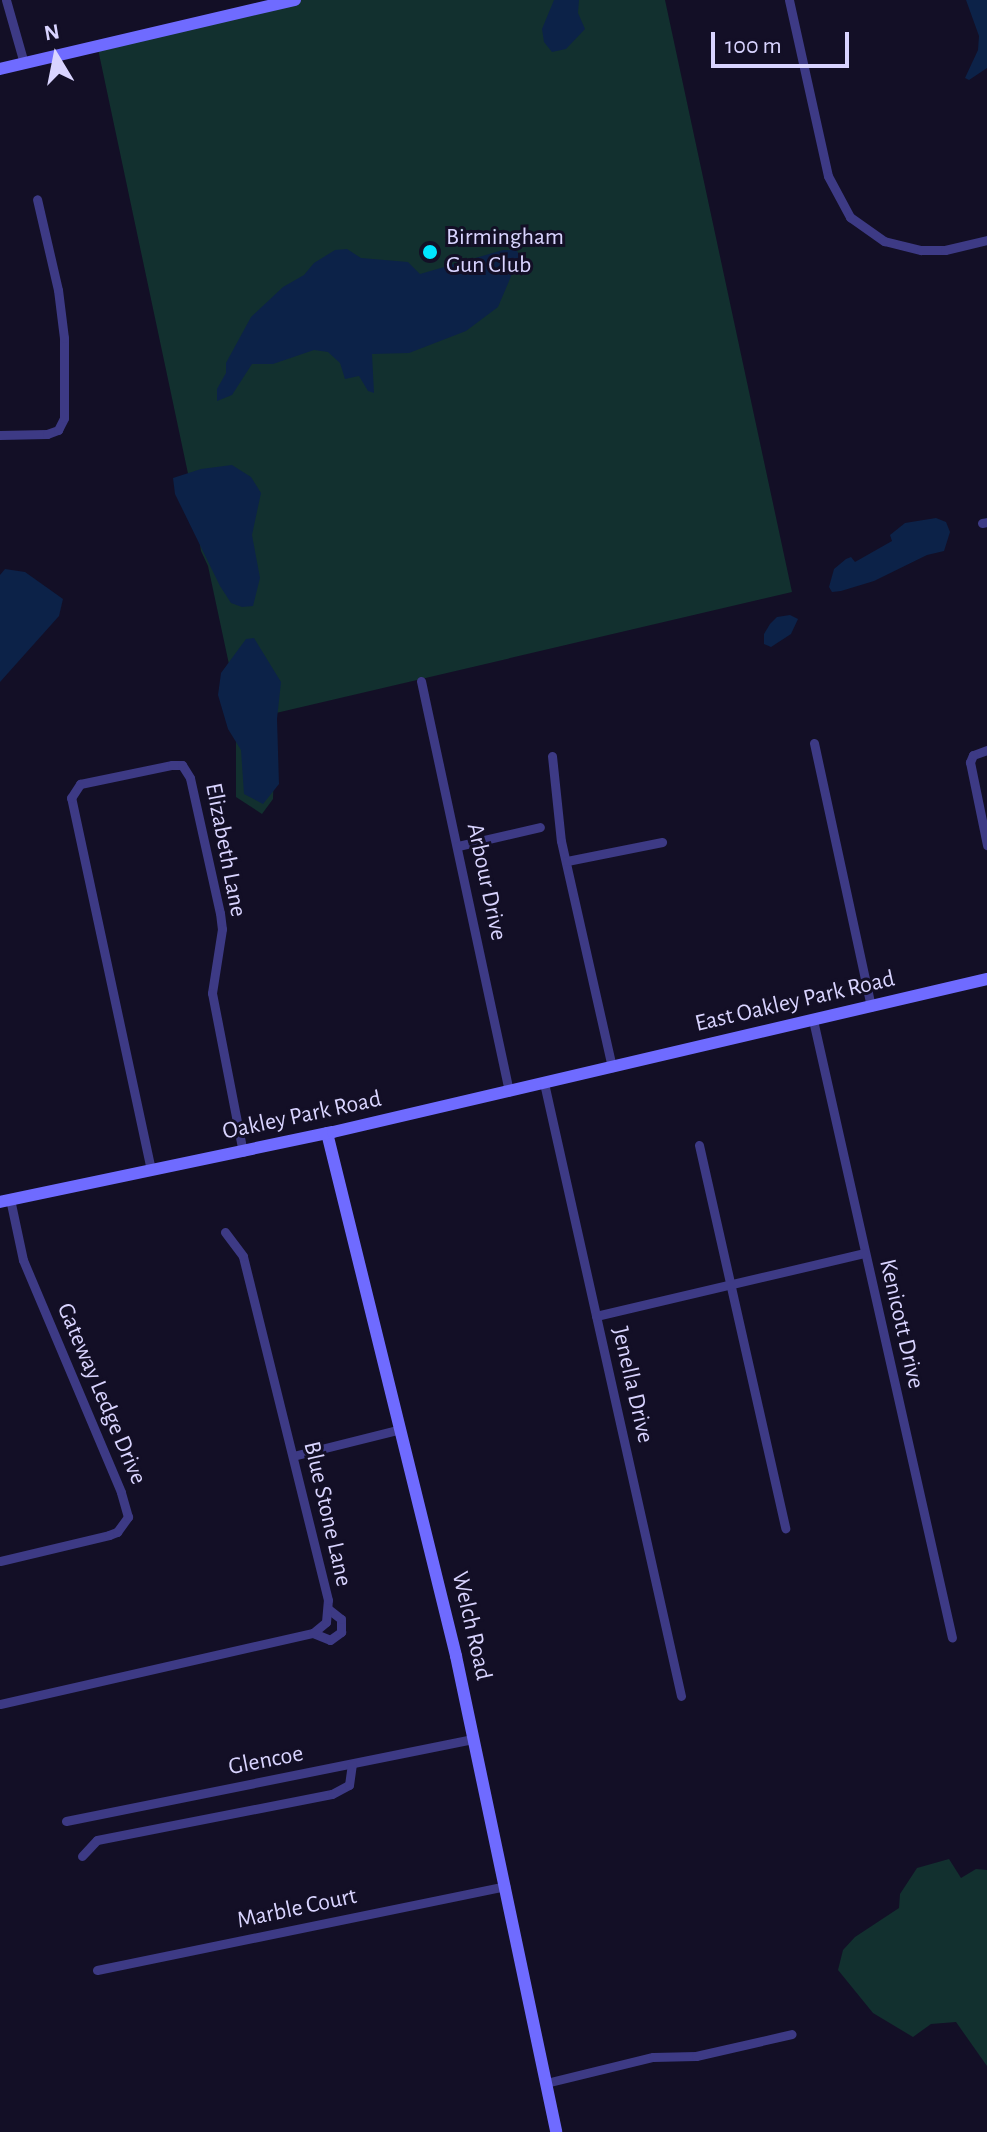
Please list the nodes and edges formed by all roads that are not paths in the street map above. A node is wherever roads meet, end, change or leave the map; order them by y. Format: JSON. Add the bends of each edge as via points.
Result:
{"nodes":[{"id":1,"x":6,"y":0,"type":"edge"},
{"id":2,"x":295,"y":0,"type":"edge"},
{"id":3,"x":789,"y":0,"type":"edge"},
{"id":4,"x":273,"y":3,"type":"edge"},
{"id":5,"x":24,"y":63,"type":"junction"},
{"id":6,"x":0,"y":69,"type":"edge"},
{"id":7,"x":37,"y":199,"type":"dead end"},
{"id":8,"x":987,"y":240,"type":"edge"},
{"id":9,"x":0,"y":435,"type":"edge"},
{"id":10,"x":421,"y":681,"type":"dead end"},
{"id":11,"x":814,"y":743,"type":"dead end"},
{"id":12,"x":987,"y":750,"type":"edge"},
{"id":13,"x":552,"y":756,"type":"dead end"},
{"id":14,"x":540,"y":827,"type":"dead end"},
{"id":15,"x":662,"y":842,"type":"dead end"},
{"id":16,"x":987,"y":845,"type":"edge"},
{"id":17,"x":458,"y":846,"type":"junction"},
{"id":18,"x":567,"y":861,"type":"junction"},
{"id":19,"x":987,"y":979,"type":"edge"},
{"id":20,"x":871,"y":1007,"type":"junction"},
{"id":21,"x":813,"y":1020,"type":"junction"},
{"id":22,"x":612,"y":1067,"type":"junction"},
{"id":23,"x":544,"y":1083,"type":"junction"},
{"id":24,"x":509,"y":1092,"type":"junction"},
{"id":25,"x":327,"y":1133,"type":"junction"},
{"id":26,"x":699,"y":1145,"type":"dead end"},
{"id":27,"x":243,"y":1152,"type":"junction"},
{"id":28,"x":151,"y":1170,"type":"junction"},
{"id":29,"x":5,"y":1200,"type":"edge"},
{"id":30,"x":225,"y":1232,"type":"dead end"},
{"id":31,"x":864,"y":1253,"type":"junction"},
{"id":32,"x":731,"y":1285,"type":"junction"},
{"id":33,"x":596,"y":1316,"type":"junction"},
{"id":34,"x":401,"y":1429,"type":"junction"},
{"id":35,"x":293,"y":1456,"type":"junction"},
{"id":36,"x":785,"y":1528,"type":"dead end"},
{"id":37,"x":0,"y":1561,"type":"edge"},
{"id":38,"x":328,"y":1609,"type":"junction"},
{"id":39,"x":313,"y":1633,"type":"junction"},
{"id":40,"x":952,"y":1638,"type":"dead end"},
{"id":41,"x":681,"y":1696,"type":"dead end"},
{"id":42,"x":0,"y":1704,"type":"edge"},
{"id":43,"x":473,"y":1739,"type":"junction"},
{"id":44,"x":352,"y":1764,"type":"junction"},
{"id":45,"x":66,"y":1821,"type":"dead end"},
{"id":46,"x":82,"y":1856,"type":"dead end"},
{"id":47,"x":505,"y":1886,"type":"junction"},
{"id":48,"x":97,"y":1970,"type":"dead end"},
{"id":49,"x":792,"y":2034,"type":"dead end"},
{"id":50,"x":546,"y":2083,"type":"junction"},
{"id":51,"x":556,"y":2132,"type":"edge"}],
"edges":[{"from":1,"to":5,"type":"street"},
{"from":2,"to":4,"type":"street"},
{"from":3,"to":8,"type":"street","via":[[828,176],[850,217],[884,241],[921,250]]},
{"from":4,"to":5,"type":"street"},
{"from":5,"to":6,"type":"street"},
{"from":7,"to":9,"type":"street","via":[[64,338],[64,418],[58,430],[47,434]]},
{"from":10,"to":17,"type":"street","name":"Arbour Drive"},
{"from":11,"to":20,"type":"street"},
{"from":12,"to":16,"type":"street","via":[[970,762]]},
{"from":13,"to":18,"type":"street"},
{"from":14,"to":17,"type":"street"},
{"from":15,"to":18,"type":"street"},
{"from":17,"to":24,"type":"street","name":"Arbour Drive"},
{"from":18,"to":22,"type":"street"},
{"from":19,"to":20,"type":"street","name":"East Oakley Park Road"},
{"from":20,"to":21,"type":"street","name":"East Oakley Park Road"},
{"from":21,"to":22,"type":"street","name":"East Oakley Park Road"},
{"from":21,"to":31,"type":"street","name":"Kenicott Drive"},
{"from":22,"to":23,"type":"street","name":"Oakley Park Road"},
{"from":23,"to":24,"type":"street","name":"Oakley Park Road"},
{"from":23,"to":33,"type":"street","name":"Jenella Drive"},
{"from":24,"to":25,"type":"street","name":"Oakley Park Road"},
{"from":25,"to":27,"type":"street","name":"Oakley Park Road"},
{"from":25,"to":34,"type":"street","name":"Welch Road"},
{"from":26,"to":32,"type":"street"},
{"from":27,"to":28,"type":"street","name":"Oakley Park Road"},
{"from":27,"to":28,"type":"street","name":"Elizabeth Lane","via":[[212,993],[220,913],[188,772],[182,765],[172,765],[80,784],[72,791],[71,804]]},
{"from":28,"to":29,"type":"street","name":"Oakley Park Road"},
{"from":29,"to":37,"type":"street","name":"Gateway Ledge Drive","via":[[23,1260],[128,1517],[109,1535]]},
{"from":30,"to":35,"type":"street","name":"Blue Stone Lane","via":[[243,1256]]},
{"from":31,"to":32,"type":"street"},
{"from":31,"to":40,"type":"street","name":"Kenicott Drive"},
{"from":32,"to":33,"type":"street"},
{"from":32,"to":36,"type":"street"},
{"from":33,"to":41,"type":"street","name":"Jenella Drive"},
{"from":34,"to":35,"type":"street"},
{"from":34,"to":43,"type":"street","name":"Welch Road"},
{"from":35,"to":38,"type":"street","name":"Blue Stone Lane"},
{"from":38,"to":39,"type":"street","name":"Blue Stone Lane","via":[[326,1622]]},
{"from":38,"to":39,"type":"street","via":[[341,1619],[341,1632],[330,1640]]},
{"from":39,"to":42,"type":"street"},
{"from":43,"to":44,"type":"street","name":"Glencoe"},
{"from":43,"to":47,"type":"street","name":"Welch Road"},
{"from":44,"to":45,"type":"street","name":"Glencoe"},
{"from":44,"to":46,"type":"street","via":[[349,1785],[342,1790],[97,1840]]},
{"from":47,"to":48,"type":"street","name":"Marble Court"},
{"from":47,"to":50,"type":"street","name":"Welch Road"},
{"from":49,"to":50,"type":"street","via":[[696,2056],[653,2057]]},
{"from":50,"to":51,"type":"street","name":"Welch Road"}]}
